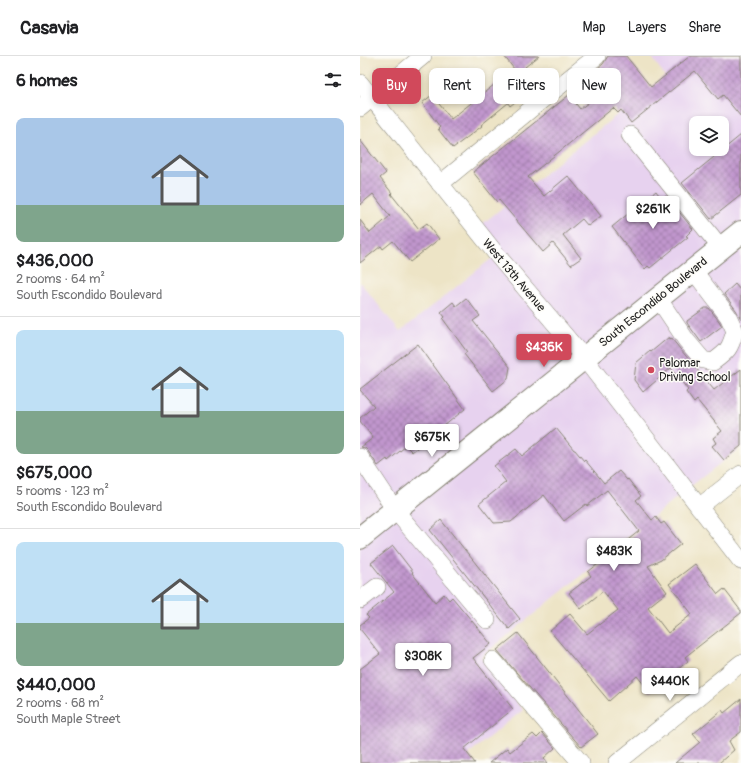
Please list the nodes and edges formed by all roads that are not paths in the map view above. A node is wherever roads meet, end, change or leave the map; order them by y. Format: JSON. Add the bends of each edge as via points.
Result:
{"nodes":[{"id":1,"x":423,"y":56,"type":"edge"},
{"id":2,"x":597,"y":56,"type":"edge"},
{"id":3,"x":360,"y":83,"type":"edge"},
{"id":4,"x":366,"y":103,"type":"edge"},
{"id":5,"x":630,"y":135,"type":"dead end"},
{"id":6,"x":440,"y":184,"type":"junction"},
{"id":7,"x":741,"y":232,"type":"edge"},
{"id":8,"x":721,"y":248,"type":"junction"},
{"id":9,"x":693,"y":270,"type":"junction"},
{"id":10,"x":658,"y":298,"type":"junction"},
{"id":11,"x":584,"y":358,"type":"junction"},
{"id":12,"x":360,"y":457,"type":"edge"},
{"id":13,"x":741,"y":474,"type":"edge"},
{"id":14,"x":699,"y":507,"type":"junction"},
{"id":15,"x":396,"y":510,"type":"junction"},
{"id":16,"x":360,"y":538,"type":"edge"},
{"id":17,"x":741,"y":561,"type":"edge"},
{"id":18,"x":377,"y":587,"type":"dead end"},
{"id":19,"x":360,"y":600,"type":"edge"},
{"id":20,"x":487,"y":620,"type":"dead end"},
{"id":21,"x":493,"y":660,"type":"dead end"},
{"id":22,"x":741,"y":664,"type":"edge"},
{"id":23,"x":581,"y":763,"type":"edge"},
{"id":24,"x":617,"y":763,"type":"edge"}],
"edges":[{"from":1,"to":4,"type":"street"},
{"from":2,"to":6,"type":"street"},
{"from":3,"to":4,"type":"street","name":"West 13th Avenue"},
{"from":4,"to":6,"type":"street","name":"West 13th Avenue"},
{"from":5,"to":8,"type":"street"},
{"from":6,"to":11,"type":"street","name":"West 13th Avenue"},
{"from":7,"to":8,"type":"main road","name":"South Escondido Boulevard"},
{"from":8,"to":9,"type":"main road","name":"South Escondido Boulevard"},
{"from":9,"to":10,"type":"main road","name":"South Escondido Boulevard"},
{"from":9,"to":10,"type":"street","via":[[728,316],[735,331],[726,352],[713,362],[703,360],[686,340]]},
{"from":10,"to":11,"type":"main road","name":"South Escondido Boulevard"},
{"from":11,"to":14,"type":"street","name":"West 13th Avenue"},
{"from":11,"to":15,"type":"main road","name":"South Escondido Boulevard"},
{"from":12,"to":15,"type":"street"},
{"from":13,"to":14,"type":"street"},
{"from":14,"to":17,"type":"street","name":"West 13th Avenue"},
{"from":15,"to":16,"type":"main road","name":"South Escondido Boulevard"},
{"from":15,"to":20,"type":"street"},
{"from":18,"to":19,"type":"street"},
{"from":21,"to":23,"type":"street"},
{"from":22,"to":24,"type":"street"}]}
